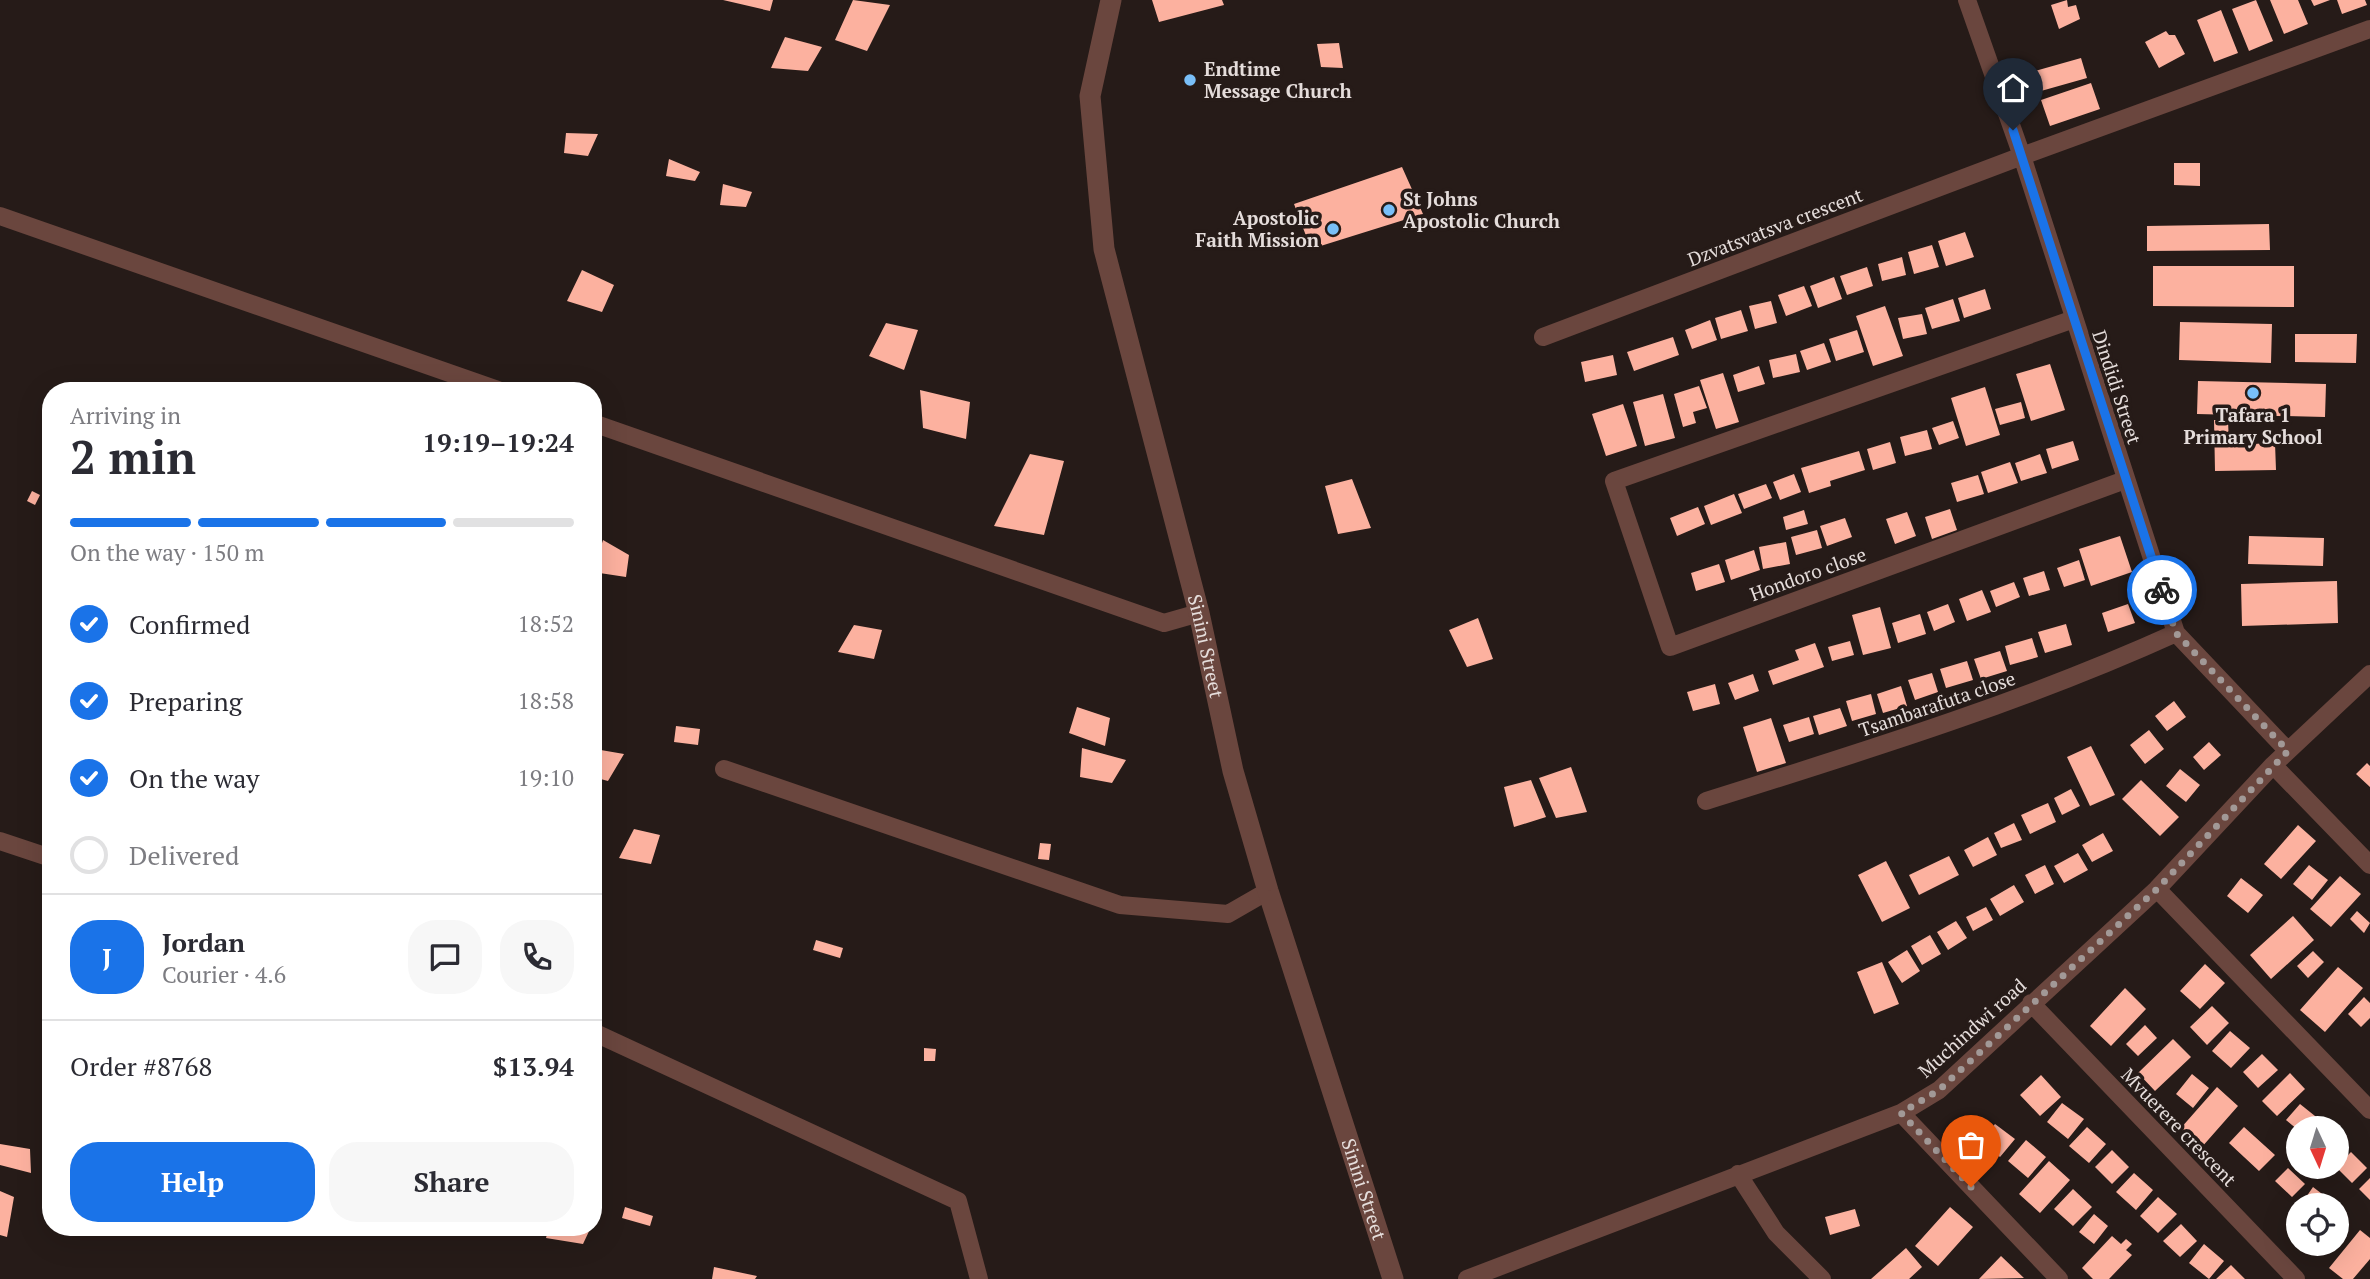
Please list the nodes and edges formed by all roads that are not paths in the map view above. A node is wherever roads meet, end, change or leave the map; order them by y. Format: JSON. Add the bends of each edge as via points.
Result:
{"nodes":[{"id":1,"x":1111,"y":0,"type":"edge"},
{"id":2,"x":1967,"y":0,"type":"edge"},
{"id":3,"x":2370,"y":29,"type":"edge"},
{"id":4,"x":2022,"y":156,"type":"junction"},
{"id":5,"x":0,"y":216,"type":"edge"},
{"id":6,"x":2074,"y":319,"type":"junction"},
{"id":7,"x":1543,"y":337,"type":"dead end"},
{"id":8,"x":475,"y":382,"type":"edge"},
{"id":9,"x":602,"y":426,"type":"edge"},
{"id":10,"x":2124,"y":480,"type":"junction"},
{"id":11,"x":1199,"y":613,"type":"junction"},
{"id":12,"x":2176,"y":633,"type":"junction"},
{"id":13,"x":2370,"y":674,"type":"edge"},
{"id":14,"x":2288,"y":751,"type":"junction"},
{"id":15,"x":2273,"y":765,"type":"junction"},
{"id":16,"x":723,"y":769,"type":"dead end"},
{"id":17,"x":1706,"y":801,"type":"dead end"},
{"id":18,"x":0,"y":841,"type":"edge"},
{"id":19,"x":42,"y":855,"type":"edge"},
{"id":20,"x":2370,"y":865,"type":"edge"},
{"id":21,"x":2157,"y":889,"type":"junction"},
{"id":22,"x":1268,"y":891,"type":"junction"},
{"id":23,"x":2031,"y":1003,"type":"junction"},
{"id":24,"x":602,"y":1036,"type":"edge"},
{"id":25,"x":2370,"y":1110,"type":"edge"},
{"id":26,"x":1901,"y":1113,"type":"junction"},
{"id":27,"x":1738,"y":1174,"type":"junction"},
{"id":28,"x":979,"y":1279,"type":"edge"},
{"id":29,"x":1393,"y":1279,"type":"edge"},
{"id":30,"x":1467,"y":1279,"type":"edge"},
{"id":31,"x":1822,"y":1279,"type":"edge"},
{"id":32,"x":2059,"y":1279,"type":"edge"},
{"id":33,"x":2296,"y":1279,"type":"edge"}],
"edges":[{"from":1,"to":11,"type":"street","name":"Sinini Street","via":[[1090,96],[1104,249]]},
{"from":2,"to":4,"type":"street","name":"Dindidi Street"},
{"from":3,"to":4,"type":"street","name":"Dzvatsvatsva crescent"},
{"from":4,"to":6,"type":"street","name":"Dindidi Street"},
{"from":4,"to":7,"type":"street","name":"Dzvatsvatsva crescent"},
{"from":5,"to":8,"type":"street"},
{"from":6,"to":10,"type":"street","name":"Dindidi Street"},
{"from":6,"to":10,"type":"street","name":"Hondoro close","via":[[1614,481],[1670,647]]},
{"from":9,"to":11,"type":"street","via":[[1164,623]]},
{"from":10,"to":12,"type":"street","name":"Dindidi Street"},
{"from":11,"to":22,"type":"street","name":"Sinini Street","via":[[1233,771]]},
{"from":12,"to":14,"type":"street","name":"Dindidi Street"},
{"from":12,"to":17,"type":"street","name":"Tsambarafuta close","via":[[1959,721]]},
{"from":13,"to":14,"type":"street","name":"Muchindwi road"},
{"from":14,"to":15,"type":"street","name":"Muchindwi road"},
{"from":15,"to":20,"type":"street"},
{"from":15,"to":21,"type":"street","name":"Muchindwi road"},
{"from":16,"to":22,"type":"street","via":[[1120,905],[1228,914]]},
{"from":18,"to":19,"type":"street"},
{"from":21,"to":23,"type":"street","name":"Muchindwi road"},
{"from":21,"to":25,"type":"street"},
{"from":22,"to":29,"type":"street","name":"Sinini Street"},
{"from":23,"to":26,"type":"street","name":"Muchindwi road","via":[[1939,1090]]},
{"from":23,"to":33,"type":"street","name":"Mvuerere crescent"},
{"from":24,"to":28,"type":"street","via":[[958,1201]]},
{"from":26,"to":27,"type":"street","name":"Muchindwi road"},
{"from":26,"to":32,"type":"street"},
{"from":27,"to":30,"type":"street","name":"Muchindwi road"},
{"from":27,"to":31,"type":"street","via":[[1776,1233]]}]}
